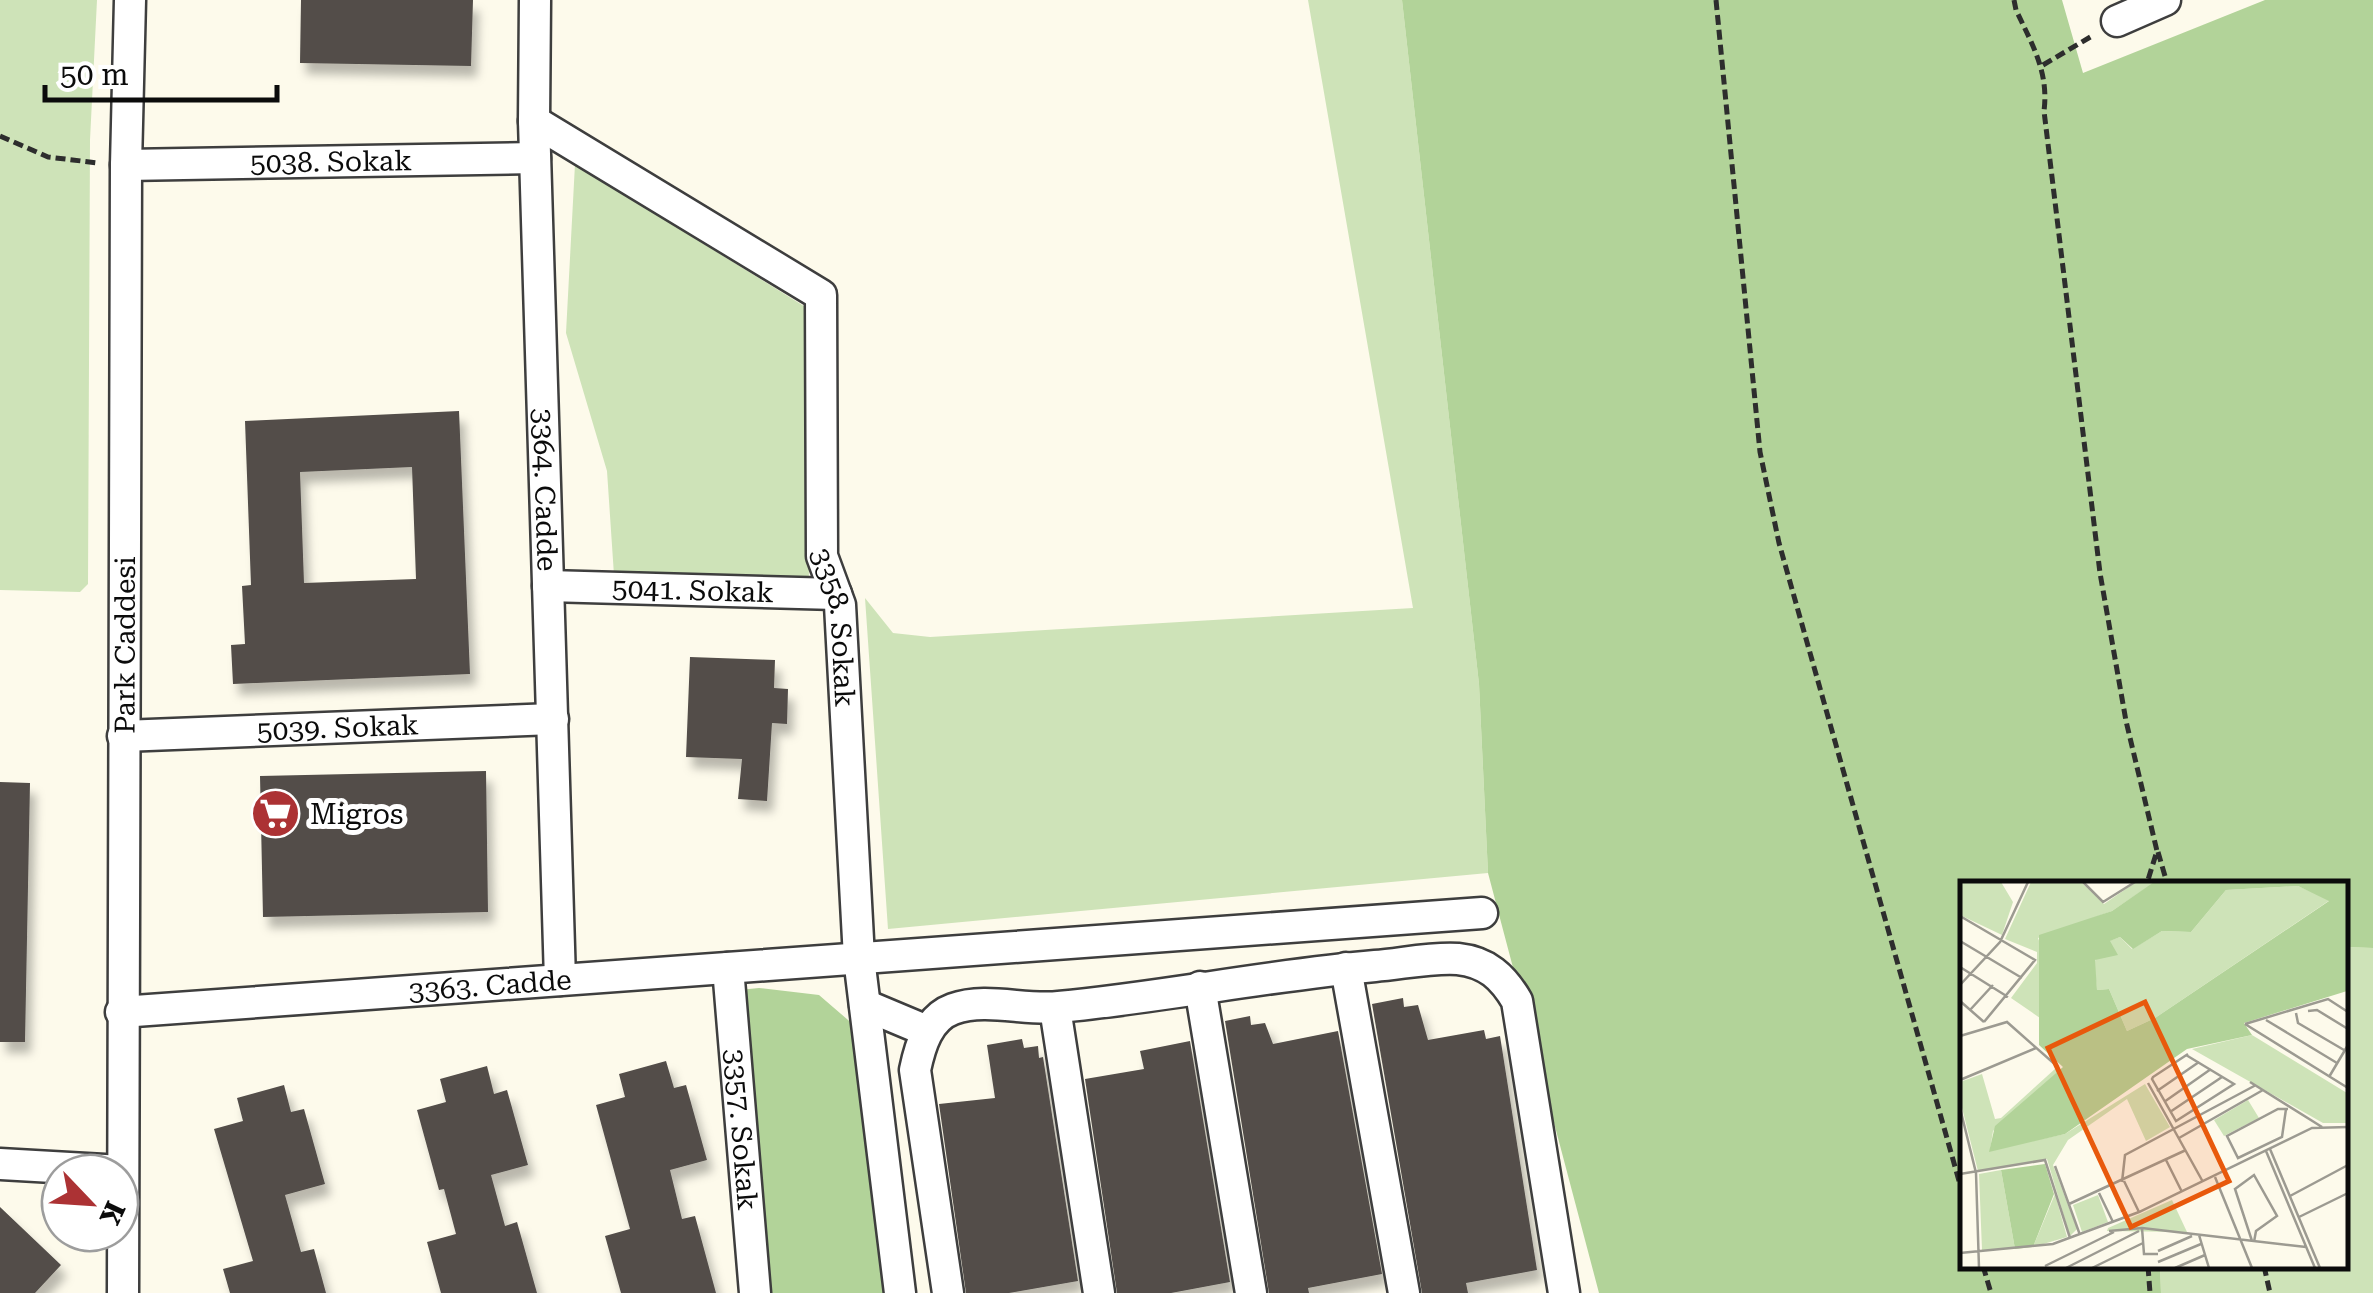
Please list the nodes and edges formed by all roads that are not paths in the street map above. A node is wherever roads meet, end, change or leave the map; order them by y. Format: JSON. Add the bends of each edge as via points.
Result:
{"nodes":[{"id":1,"x":130,"y":0,"type":"edge"},
{"id":2,"x":535,"y":0,"type":"edge"},
{"id":3,"x":2165,"y":0,"type":"edge"},
{"id":4,"x":2117,"y":22,"type":"road end"},
{"id":5,"x":534,"y":121,"type":"junction"},
{"id":6,"x":536,"y":158,"type":"junction"},
{"id":7,"x":126,"y":164,"type":"junction"},
{"id":8,"x":548,"y":586,"type":"junction"},
{"id":9,"x":836,"y":594,"type":"junction"},
{"id":10,"x":552,"y":720,"type":"junction"},
{"id":11,"x":123,"y":736,"type":"junction"},
{"id":12,"x":1482,"y":913,"type":"dead end"},
{"id":13,"x":859,"y":958,"type":"junction"},
{"id":14,"x":728,"y":968,"type":"junction"},
{"id":15,"x":1346,"y":968,"type":"junction"},
{"id":16,"x":560,"y":980,"type":"junction"},
{"id":17,"x":1200,"y":988,"type":"junction"},
{"id":18,"x":865,"y":1005,"type":"junction"},
{"id":19,"x":1055,"y":1008,"type":"junction"},
{"id":20,"x":121,"y":1012,"type":"junction"},
{"id":21,"x":927,"y":1031,"type":"junction"},
{"id":22,"x":122,"y":1153,"type":"edge"},
{"id":23,"x":0,"y":1164,"type":"edge"},
{"id":24,"x":40,"y":1166,"type":"edge"},
{"id":25,"x":123,"y":1253,"type":"edge"},
{"id":26,"x":123,"y":1293,"type":"edge"},
{"id":27,"x":755,"y":1293,"type":"edge"},
{"id":28,"x":900,"y":1293,"type":"edge"},
{"id":29,"x":948,"y":1293,"type":"edge"},
{"id":30,"x":1099,"y":1293,"type":"edge"},
{"id":31,"x":1251,"y":1293,"type":"edge"},
{"id":32,"x":1404,"y":1293,"type":"edge"},
{"id":33,"x":1564,"y":1293,"type":"edge"}],
"edges":[{"from":1,"to":7,"type":"street","name":"Park Caddesi"},
{"from":2,"to":5,"type":"street","name":"3364. Cadde"},
{"from":3,"to":4,"type":"street"},
{"from":5,"to":6,"type":"street","name":"3364. Cadde"},
{"from":5,"to":9,"type":"street","name":"3358. Sokak","via":[[820,295],[822,556]]},
{"from":6,"to":7,"type":"street","name":"5038. Sokak"},
{"from":6,"to":8,"type":"street","name":"3364. Cadde"},
{"from":7,"to":11,"type":"street","name":"Park Caddesi"},
{"from":8,"to":9,"type":"street","name":"5041. Sokak"},
{"from":8,"to":10,"type":"street","name":"3364. Cadde"},
{"from":9,"to":13,"type":"street","name":"3358. Sokak"},
{"from":10,"to":11,"type":"street","name":"5039. Sokak"},
{"from":10,"to":16,"type":"street","name":"3364. Cadde"},
{"from":11,"to":20,"type":"street","name":"Park Caddesi"},
{"from":12,"to":13,"type":"street","name":"3363. Cadde"},
{"from":13,"to":14,"type":"street","name":"3363. Cadde"},
{"from":13,"to":18,"type":"street","name":"3358. Sokak"},
{"from":14,"to":16,"type":"street","name":"3363. Cadde"},
{"from":14,"to":27,"type":"street","name":"3357. Sokak"},
{"from":15,"to":17,"type":"street"},
{"from":15,"to":32,"type":"street"},
{"from":15,"to":33,"type":"street","via":[[1457,959],[1503,978],[1516,1001]]},
{"from":16,"to":20,"type":"street","name":"3363. Cadde"},
{"from":17,"to":19,"type":"street"},
{"from":17,"to":31,"type":"street"},
{"from":18,"to":21,"type":"street"},
{"from":18,"to":28,"type":"street","name":"3358. Sokak"},
{"from":19,"to":21,"type":"street","via":[[972,1004],[949,1010]]},
{"from":19,"to":30,"type":"street"},
{"from":20,"to":22,"type":"street","name":"Park Caddesi"},
{"from":21,"to":29,"type":"street","via":[[914,1070]]},
{"from":23,"to":24,"type":"street"},
{"from":25,"to":26,"type":"street","name":"Park Caddesi"}]}
